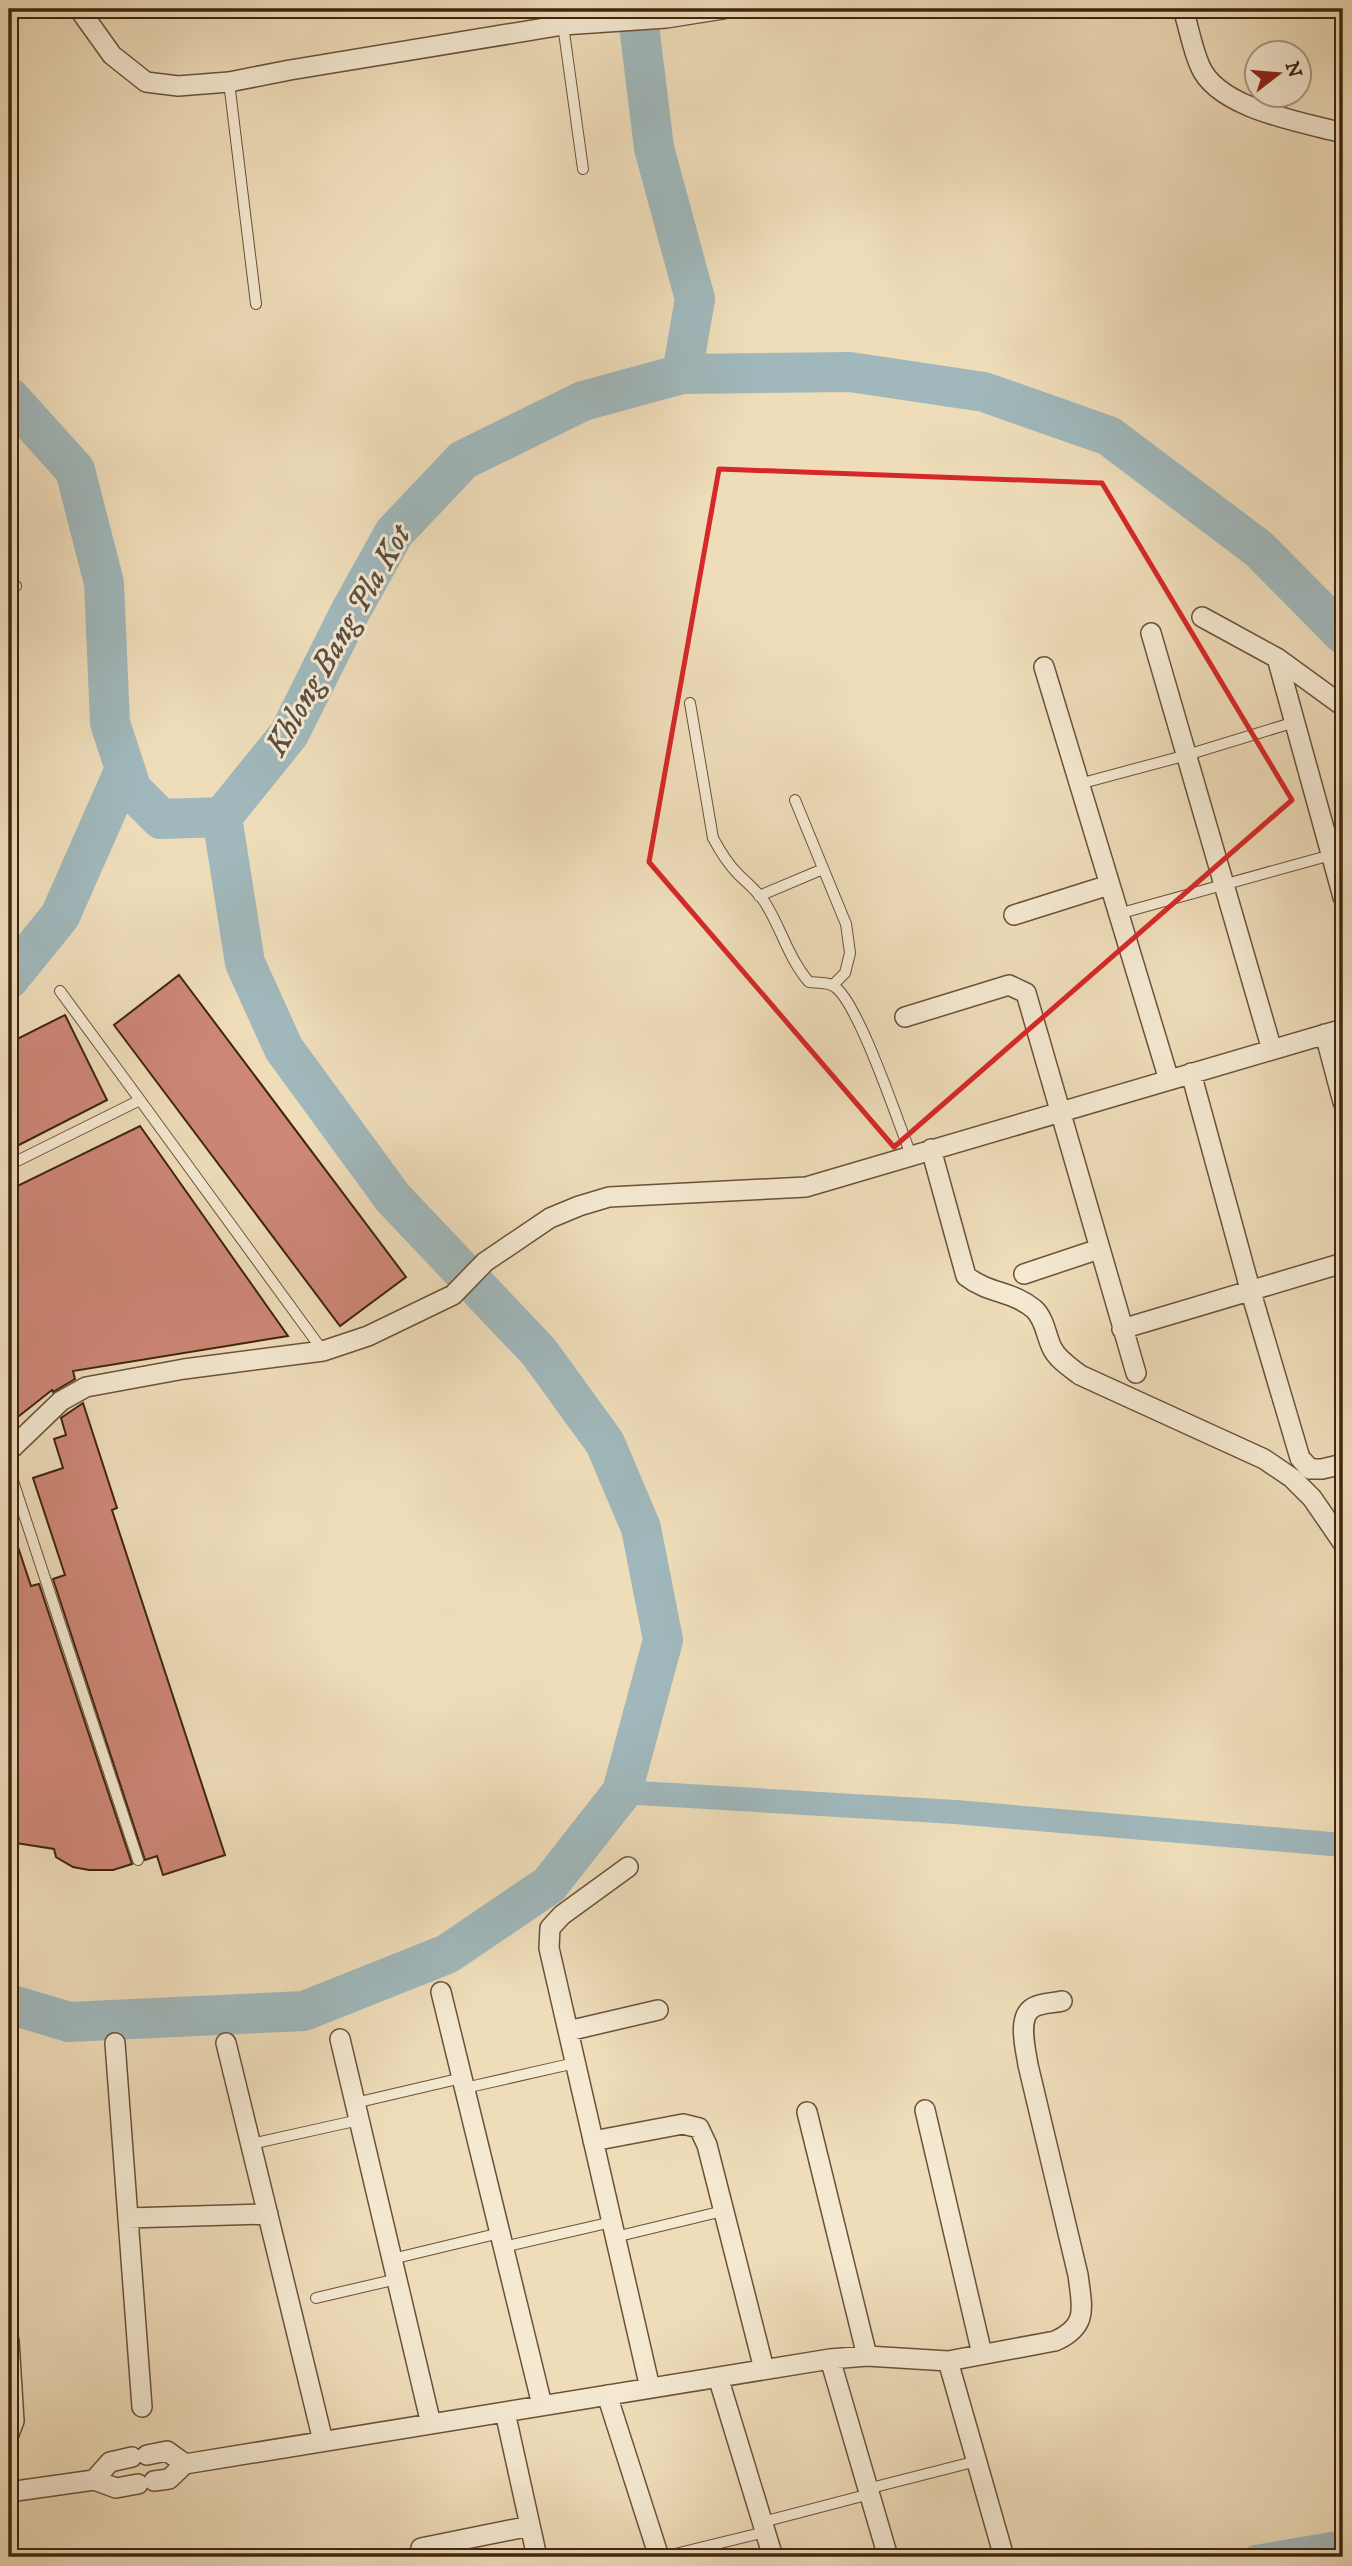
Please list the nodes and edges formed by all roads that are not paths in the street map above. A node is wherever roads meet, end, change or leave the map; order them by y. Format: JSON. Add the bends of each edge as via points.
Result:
{"nodes":[{"id":1,"x":79,"y":9,"type":"edge"},
{"id":2,"x":723,"y":9,"type":"edge"},
{"id":3,"x":1183,"y":9,"type":"edge"},
{"id":4,"x":563,"y":25,"type":"junction"},
{"id":5,"x":229,"y":82,"type":"junction"},
{"id":6,"x":1343,"y":133,"type":"edge"},
{"id":7,"x":583,"y":169,"type":"dead end"},
{"id":8,"x":256,"y":304,"type":"dead end"},
{"id":9,"x":1202,"y":617,"type":"dead end"},
{"id":10,"x":1151,"y":633,"type":"dead end"},
{"id":11,"x":1277,"y":658,"type":"junction"},
{"id":12,"x":1044,"y":667,"type":"dead end"},
{"id":13,"x":690,"y":703,"type":"dead end"},
{"id":14,"x":1343,"y":706,"type":"edge"},
{"id":15,"x":1295,"y":722,"type":"junction"},
{"id":16,"x":1187,"y":755,"type":"junction"},
{"id":17,"x":1079,"y":784,"type":"junction"},
{"id":18,"x":795,"y":800,"type":"dead end"},
{"id":19,"x":1331,"y":855,"type":"junction"},
{"id":20,"x":823,"y":869,"type":"junction"},
{"id":21,"x":1225,"y":885,"type":"junction"},
{"id":22,"x":1108,"y":886,"type":"junction"},
{"id":23,"x":760,"y":896,"type":"junction"},
{"id":24,"x":1343,"y":897,"type":"edge"},
{"id":25,"x":1118,"y":914,"type":"junction"},
{"id":26,"x":1014,"y":915,"type":"dead end"},
{"id":27,"x":834,"y":985,"type":"junction"},
{"id":28,"x":60,"y":991,"type":"dead end"},
{"id":29,"x":905,"y":1017,"type":"dead end"},
{"id":30,"x":1334,"y":1032,"type":"edge"},
{"id":31,"x":1272,"y":1050,"type":"junction"},
{"id":32,"x":1191,"y":1073,"type":"junction"},
{"id":33,"x":1169,"y":1080,"type":"junction"},
{"id":34,"x":140,"y":1100,"type":"junction"},
{"id":35,"x":1343,"y":1102,"type":"edge"},
{"id":36,"x":1059,"y":1110,"type":"junction"},
{"id":37,"x":931,"y":1149,"type":"junction"},
{"id":38,"x":911,"y":1155,"type":"junction"},
{"id":39,"x":9,"y":1165,"type":"edge"},
{"id":40,"x":1099,"y":1250,"type":"junction"},
{"id":41,"x":1343,"y":1263,"type":"edge"},
{"id":42,"x":1024,"y":1273,"type":"dead end"},
{"id":43,"x":1250,"y":1289,"type":"junction"},
{"id":44,"x":1122,"y":1329,"type":"junction"},
{"id":45,"x":323,"y":1351,"type":"junction"},
{"id":46,"x":1136,"y":1373,"type":"dead end"},
{"id":47,"x":9,"y":1451,"type":"edge"},
{"id":48,"x":1343,"y":1464,"type":"edge"},
{"id":49,"x":9,"y":1469,"type":"edge"},
{"id":50,"x":1343,"y":1543,"type":"edge"},
{"id":51,"x":138,"y":1860,"type":"dead end"},
{"id":52,"x":628,"y":1867,"type":"dead end"},
{"id":53,"x":441,"y":1992,"type":"dead end"},
{"id":54,"x":1062,"y":2001,"type":"dead end"},
{"id":55,"x":658,"y":2010,"type":"dead end"},
{"id":56,"x":568,"y":2031,"type":"junction"},
{"id":57,"x":340,"y":2039,"type":"dead end"},
{"id":58,"x":115,"y":2043,"type":"dead end"},
{"id":59,"x":226,"y":2043,"type":"dead end"},
{"id":60,"x":575,"y":2063,"type":"junction"},
{"id":61,"x":463,"y":2083,"type":"junction"},
{"id":62,"x":925,"y":2110,"type":"dead end"},
{"id":63,"x":357,"y":2111,"type":"junction"},
{"id":64,"x":807,"y":2112,"type":"dead end"},
{"id":65,"x":593,"y":2141,"type":"junction"},
{"id":66,"x":251,"y":2144,"type":"junction"},
{"id":67,"x":723,"y":2211,"type":"junction"},
{"id":68,"x":268,"y":2214,"type":"junction"},
{"id":69,"x":128,"y":2218,"type":"junction"},
{"id":70,"x":613,"y":2230,"type":"junction"},
{"id":71,"x":502,"y":2240,"type":"junction"},
{"id":72,"x":392,"y":2259,"type":"junction"},
{"id":73,"x":397,"y":2279,"type":"junction"},
{"id":74,"x":316,"y":2298,"type":"dead end"},
{"id":75,"x":9,"y":2341,"type":"edge"},
{"id":76,"x":982,"y":2354,"type":"junction"},
{"id":77,"x":867,"y":2356,"type":"junction"},
{"id":78,"x":830,"y":2359,"type":"junction"},
{"id":79,"x":948,"y":2361,"type":"junction"},
{"id":80,"x":764,"y":2369,"type":"junction"},
{"id":81,"x":718,"y":2376,"type":"junction"},
{"id":82,"x":650,"y":2388,"type":"junction"},
{"id":83,"x":607,"y":2395,"type":"junction"},
{"id":84,"x":542,"y":2405,"type":"junction"},
{"id":85,"x":142,"y":2407,"type":"dead end"},
{"id":86,"x":505,"y":2412,"type":"junction"},
{"id":87,"x":431,"y":2424,"type":"junction"},
{"id":88,"x":9,"y":2434,"type":"edge"},
{"id":89,"x":323,"y":2441,"type":"junction"},
{"id":90,"x":977,"y":2461,"type":"junction"},
{"id":91,"x":185,"y":2464,"type":"junction"},
{"id":92,"x":94,"y":2480,"type":"junction"},
{"id":93,"x":869,"y":2491,"type":"junction"},
{"id":94,"x":9,"y":2492,"type":"edge"},
{"id":95,"x":530,"y":2526,"type":"junction"},
{"id":96,"x":764,"y":2527,"type":"junction"},
{"id":97,"x":421,"y":2548,"type":"dead end"},
{"id":98,"x":537,"y":2557,"type":"edge"},
{"id":99,"x":661,"y":2557,"type":"edge"},
{"id":100,"x":773,"y":2557,"type":"edge"},
{"id":101,"x":888,"y":2557,"type":"edge"},
{"id":102,"x":1004,"y":2557,"type":"edge"}],
"edges":[{"from":1,"to":5,"type":"street","via":[[112,55],[146,82],[178,86]]},
{"from":2,"to":4,"type":"street"},
{"from":3,"to":6,"type":"street","via":[[1200,69],[1224,95],[1251,108]]},
{"from":4,"to":5,"type":"street"},
{"from":4,"to":7,"type":"lane"},
{"from":5,"to":8,"type":"lane"},
{"from":9,"to":11,"type":"street"},
{"from":10,"to":16,"type":"street"},
{"from":11,"to":14,"type":"street"},
{"from":11,"to":15,"type":"street"},
{"from":12,"to":17,"type":"street"},
{"from":13,"to":23,"type":"lane","via":[[713,838],[722,855]]},
{"from":15,"to":16,"type":"lane"},
{"from":15,"to":19,"type":"street"},
{"from":16,"to":17,"type":"lane"},
{"from":16,"to":21,"type":"street"},
{"from":17,"to":22,"type":"street"},
{"from":18,"to":20,"type":"lane"},
{"from":19,"to":21,"type":"lane"},
{"from":19,"to":24,"type":"street"},
{"from":20,"to":23,"type":"lane"},
{"from":20,"to":27,"type":"lane","via":[[846,924],[850,953],[845,974]]},
{"from":21,"to":25,"type":"lane"},
{"from":21,"to":31,"type":"street"},
{"from":22,"to":25,"type":"street"},
{"from":22,"to":26,"type":"street"},
{"from":23,"to":27,"type":"lane","via":[[797,968],[809,982]]},
{"from":25,"to":33,"type":"street"},
{"from":27,"to":38,"type":"lane","via":[[847,998],[860,1025]]},
{"from":28,"to":34,"type":"lane"},
{"from":29,"to":36,"type":"street","via":[[1009,985],[1020,988],[1026,993]]},
{"from":30,"to":31,"type":"street"},
{"from":30,"to":35,"type":"street"},
{"from":31,"to":32,"type":"street"},
{"from":32,"to":33,"type":"street"},
{"from":32,"to":43,"type":"street"},
{"from":33,"to":36,"type":"street"},
{"from":34,"to":39,"type":"lane"},
{"from":34,"to":45,"type":"lane"},
{"from":36,"to":37,"type":"street"},
{"from":36,"to":40,"type":"street"},
{"from":37,"to":38,"type":"street"},
{"from":37,"to":50,"type":"street","via":[[966,1276],[980,1287],[1017,1298],[1036,1311],[1053,1349],[1080,1375],[1264,1459],[1292,1478]]},
{"from":38,"to":45,"type":"street","via":[[806,1187],[609,1197],[579,1206],[550,1218],[485,1262],[453,1295],[368,1336]]},
{"from":40,"to":42,"type":"street"},
{"from":40,"to":44,"type":"street"},
{"from":41,"to":43,"type":"street"},
{"from":43,"to":44,"type":"street"},
{"from":43,"to":48,"type":"street","via":[[1300,1458],[1310,1469]]},
{"from":44,"to":46,"type":"street"},
{"from":45,"to":47,"type":"street","via":[[93,1385],[61,1401]]},
{"from":49,"to":51,"type":"lane"},
{"from":52,"to":56,"type":"street","via":[[550,1928],[549,1948]]},
{"from":53,"to":61,"type":"street"},
{"from":54,"to":76,"type":"street","via":[[1034,2007],[1026,2014],[1024,2035],[1077,2275],[1082,2304],[1079,2325],[1055,2341]]},
{"from":55,"to":56,"type":"street"},
{"from":56,"to":60,"type":"street"},
{"from":57,"to":63,"type":"street"},
{"from":58,"to":69,"type":"street"},
{"from":59,"to":66,"type":"street"},
{"from":60,"to":61,"type":"lane"},
{"from":60,"to":65,"type":"street"},
{"from":61,"to":63,"type":"lane"},
{"from":61,"to":71,"type":"street"},
{"from":62,"to":76,"type":"street"},
{"from":63,"to":66,"type":"lane"},
{"from":63,"to":72,"type":"street"},
{"from":64,"to":77,"type":"street"},
{"from":65,"to":67,"type":"street","via":[[683,2124],[699,2128]]},
{"from":65,"to":70,"type":"street"},
{"from":66,"to":68,"type":"street"},
{"from":67,"to":70,"type":"lane"},
{"from":67,"to":80,"type":"street"},
{"from":68,"to":69,"type":"street"},
{"from":68,"to":89,"type":"street"},
{"from":69,"to":85,"type":"street"},
{"from":70,"to":71,"type":"lane"},
{"from":70,"to":82,"type":"street"},
{"from":71,"to":72,"type":"lane"},
{"from":71,"to":84,"type":"street"},
{"from":72,"to":73,"type":"street"},
{"from":73,"to":74,"type":"lane"},
{"from":73,"to":87,"type":"street"},
{"from":75,"to":88,"type":"street","via":[[14,2421]]},
{"from":76,"to":79,"type":"street"},
{"from":77,"to":78,"type":"street"},
{"from":77,"to":79,"type":"street"},
{"from":78,"to":80,"type":"street"},
{"from":78,"to":93,"type":"street"},
{"from":79,"to":90,"type":"street"},
{"from":80,"to":81,"type":"street"},
{"from":81,"to":82,"type":"street"},
{"from":81,"to":96,"type":"street"},
{"from":82,"to":83,"type":"street"},
{"from":83,"to":84,"type":"street"},
{"from":83,"to":99,"type":"street"},
{"from":84,"to":86,"type":"street"},
{"from":86,"to":87,"type":"street"},
{"from":86,"to":95,"type":"street"},
{"from":87,"to":89,"type":"street"},
{"from":89,"to":91,"type":"street"},
{"from":90,"to":93,"type":"lane"},
{"from":90,"to":102,"type":"street"},
{"from":91,"to":92,"type":"street","via":[[169,2479],[116,2488]]},
{"from":91,"to":92,"type":"street","via":[[167,2451],[110,2462]]},
{"from":92,"to":94,"type":"street"},
{"from":93,"to":96,"type":"lane"},
{"from":93,"to":101,"type":"street"},
{"from":95,"to":97,"type":"street"},
{"from":95,"to":98,"type":"street"},
{"from":96,"to":99,"type":"lane"},
{"from":96,"to":100,"type":"street"}]}
